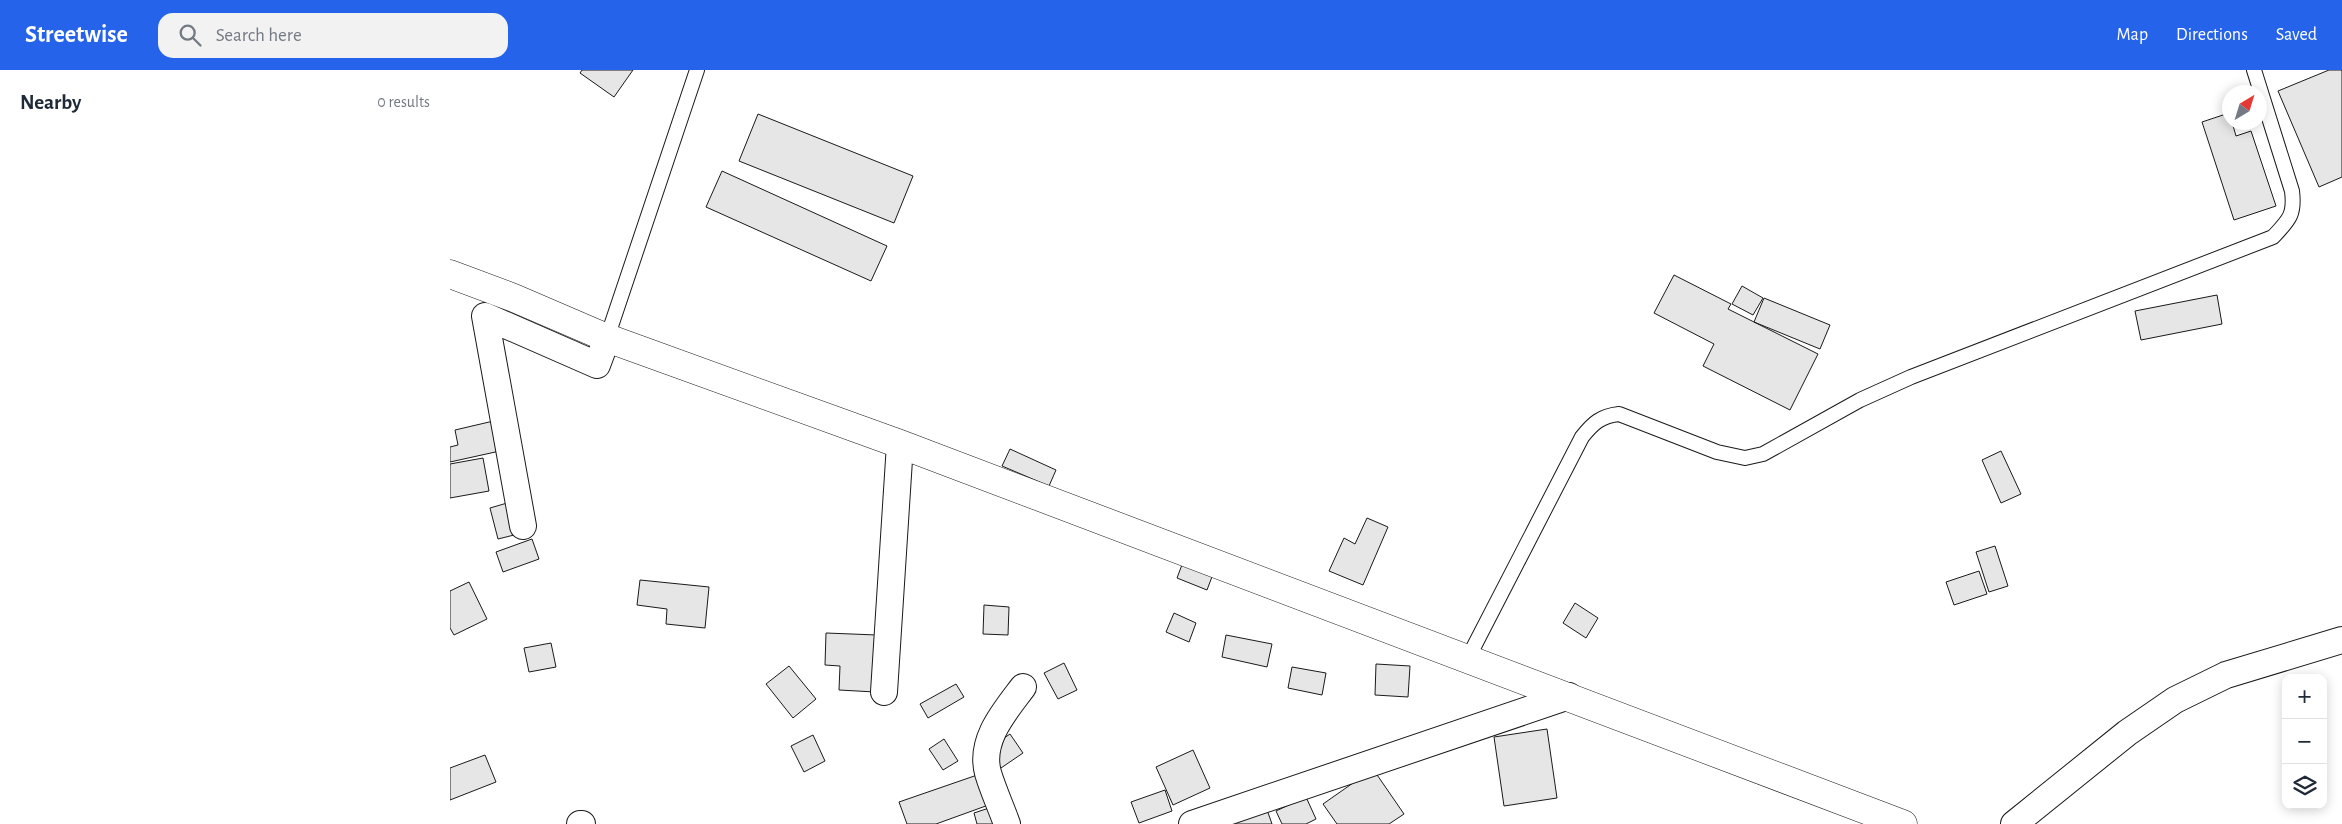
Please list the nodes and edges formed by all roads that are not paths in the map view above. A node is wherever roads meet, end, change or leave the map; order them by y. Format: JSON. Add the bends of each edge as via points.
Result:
{"nodes":[{"id":1,"x":697,"y":70,"type":"edge"},
{"id":2,"x":2254,"y":70,"type":"edge"},
{"id":3,"x":450,"y":274,"type":"edge"},
{"id":4,"x":607,"y":338,"type":"junction"},
{"id":5,"x":900,"y":444,"type":"junction"},
{"id":6,"x":523,"y":526,"type":"dead end"},
{"id":7,"x":2342,"y":640,"type":"edge"},
{"id":8,"x":1467,"y":660,"type":"junction"},
{"id":9,"x":1023,"y":686,"type":"dead end"},
{"id":10,"x":884,"y":692,"type":"dead end"},
{"id":11,"x":1569,"y":696,"type":"junction"},
{"id":12,"x":1007,"y":824,"type":"edge"},
{"id":13,"x":1192,"y":824,"type":"edge"},
{"id":14,"x":1903,"y":824,"type":"edge"},
{"id":15,"x":2014,"y":824,"type":"edge"}],
"edges":[{"from":1,"to":4,"type":"lane"},
{"from":2,"to":8,"type":"lane","via":[[2294,205],[2290,220],[2273,238],[1911,377],[1860,400],[1763,454],[1745,458],[1717,452],[1619,414],[1604,416],[1582,437]]},
{"from":3,"to":4,"type":"highway"},
{"from":4,"to":5,"type":"highway"},
{"from":4,"to":6,"type":"street","via":[[597,365],[485,316]]},
{"from":5,"to":8,"type":"highway"},
{"from":5,"to":10,"type":"street"},
{"from":7,"to":15,"type":"street","via":[[2226,675],[2175,700],[2127,732]]},
{"from":8,"to":11,"type":"highway"},
{"from":9,"to":12,"type":"street","via":[[997,723],[987,745],[988,771]]},
{"from":11,"to":13,"type":"street"},
{"from":11,"to":14,"type":"highway"}]}
